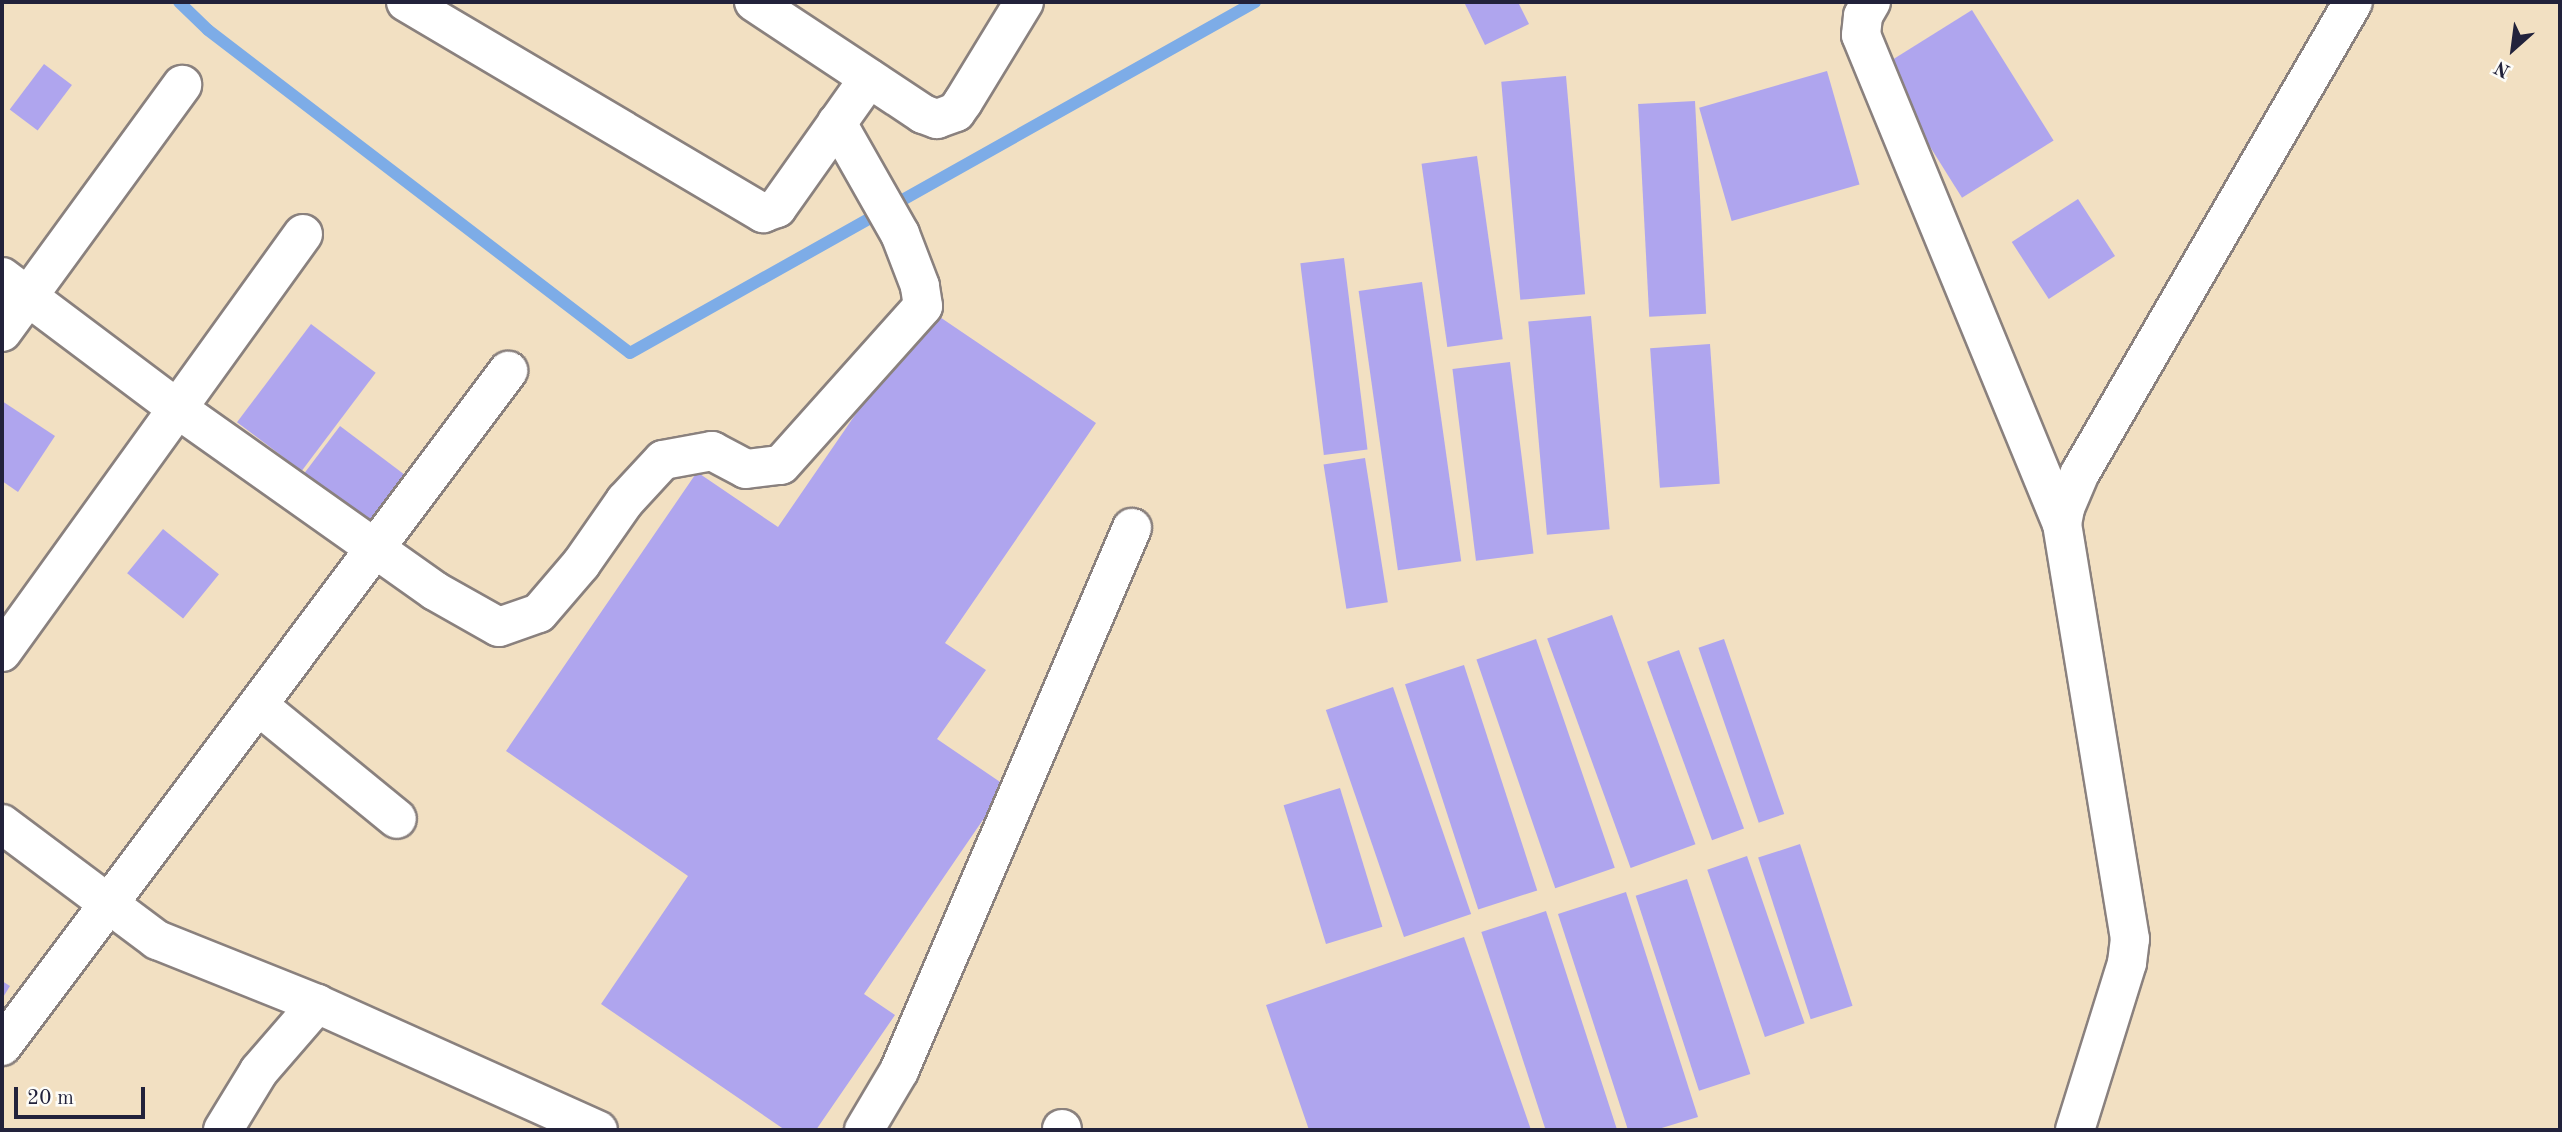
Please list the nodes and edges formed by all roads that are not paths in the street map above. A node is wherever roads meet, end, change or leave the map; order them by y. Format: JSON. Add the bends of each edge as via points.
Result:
{"nodes":[{"id":1,"x":406,"y":2,"type":"edge"},
{"id":2,"x":1024,"y":2,"type":"edge"},
{"id":3,"x":1871,"y":2,"type":"edge"},
{"id":4,"x":2353,"y":2,"type":"edge"},
{"id":5,"x":768,"y":5,"type":"edge"},
{"id":6,"x":869,"y":78,"type":"junction"},
{"id":7,"x":182,"y":85,"type":"dead end"},
{"id":8,"x":837,"y":123,"type":"junction"},
{"id":9,"x":303,"y":234,"type":"dead end"},
{"id":10,"x":15,"y":287,"type":"edge"},
{"id":11,"x":2,"y":332,"type":"edge"},
{"id":12,"x":508,"y":371,"type":"dead end"},
{"id":13,"x":178,"y":409,"type":"junction"},
{"id":14,"x":2062,"y":524,"type":"junction"},
{"id":15,"x":1132,"y":528,"type":"dead end"},
{"id":16,"x":377,"y":548,"type":"junction"},
{"id":17,"x":2,"y":652,"type":"edge"},
{"id":18,"x":259,"y":706,"type":"junction"},
{"id":19,"x":397,"y":819,"type":"dead end"},
{"id":20,"x":2,"y":824,"type":"edge"},
{"id":21,"x":107,"y":903,"type":"junction"},
{"id":22,"x":317,"y":1004,"type":"junction"},
{"id":23,"x":2,"y":1046,"type":"edge"},
{"id":24,"x":223,"y":1130,"type":"edge"},
{"id":25,"x":598,"y":1130,"type":"edge"},
{"id":26,"x":864,"y":1130,"type":"edge"},
{"id":27,"x":2075,"y":1130,"type":"edge"}],
"edges":[{"from":1,"to":8,"type":"street","via":[[762,213],[777,208]]},
{"from":2,"to":6,"type":"street","via":[[963,102],[947,117],[923,114]]},
{"from":3,"to":14,"type":"street","via":[[1863,16],[1861,35]]},
{"from":4,"to":14,"type":"street","via":[[2080,473]]},
{"from":5,"to":6,"type":"street"},
{"from":6,"to":8,"type":"street"},
{"from":7,"to":10,"type":"street"},
{"from":8,"to":16,"type":"street","via":[[900,234],[923,306],[781,465],[746,469],[712,451],[663,460],[625,501],[539,612],[499,627],[435,591]]},
{"from":9,"to":13,"type":"street"},
{"from":10,"to":11,"type":"street"},
{"from":10,"to":13,"type":"street"},
{"from":12,"to":16,"type":"street"},
{"from":13,"to":16,"type":"street"},
{"from":13,"to":17,"type":"street"},
{"from":14,"to":27,"type":"street","via":[[2130,939],[2127,963]]},
{"from":15,"to":26,"type":"street","via":[[899,1071]]},
{"from":16,"to":18,"type":"street"},
{"from":18,"to":19,"type":"street"},
{"from":18,"to":21,"type":"street"},
{"from":20,"to":21,"type":"street"},
{"from":21,"to":22,"type":"street","via":[[157,940]]},
{"from":21,"to":23,"type":"street"},
{"from":22,"to":24,"type":"street","via":[[259,1071]]},
{"from":22,"to":25,"type":"street"}]}
